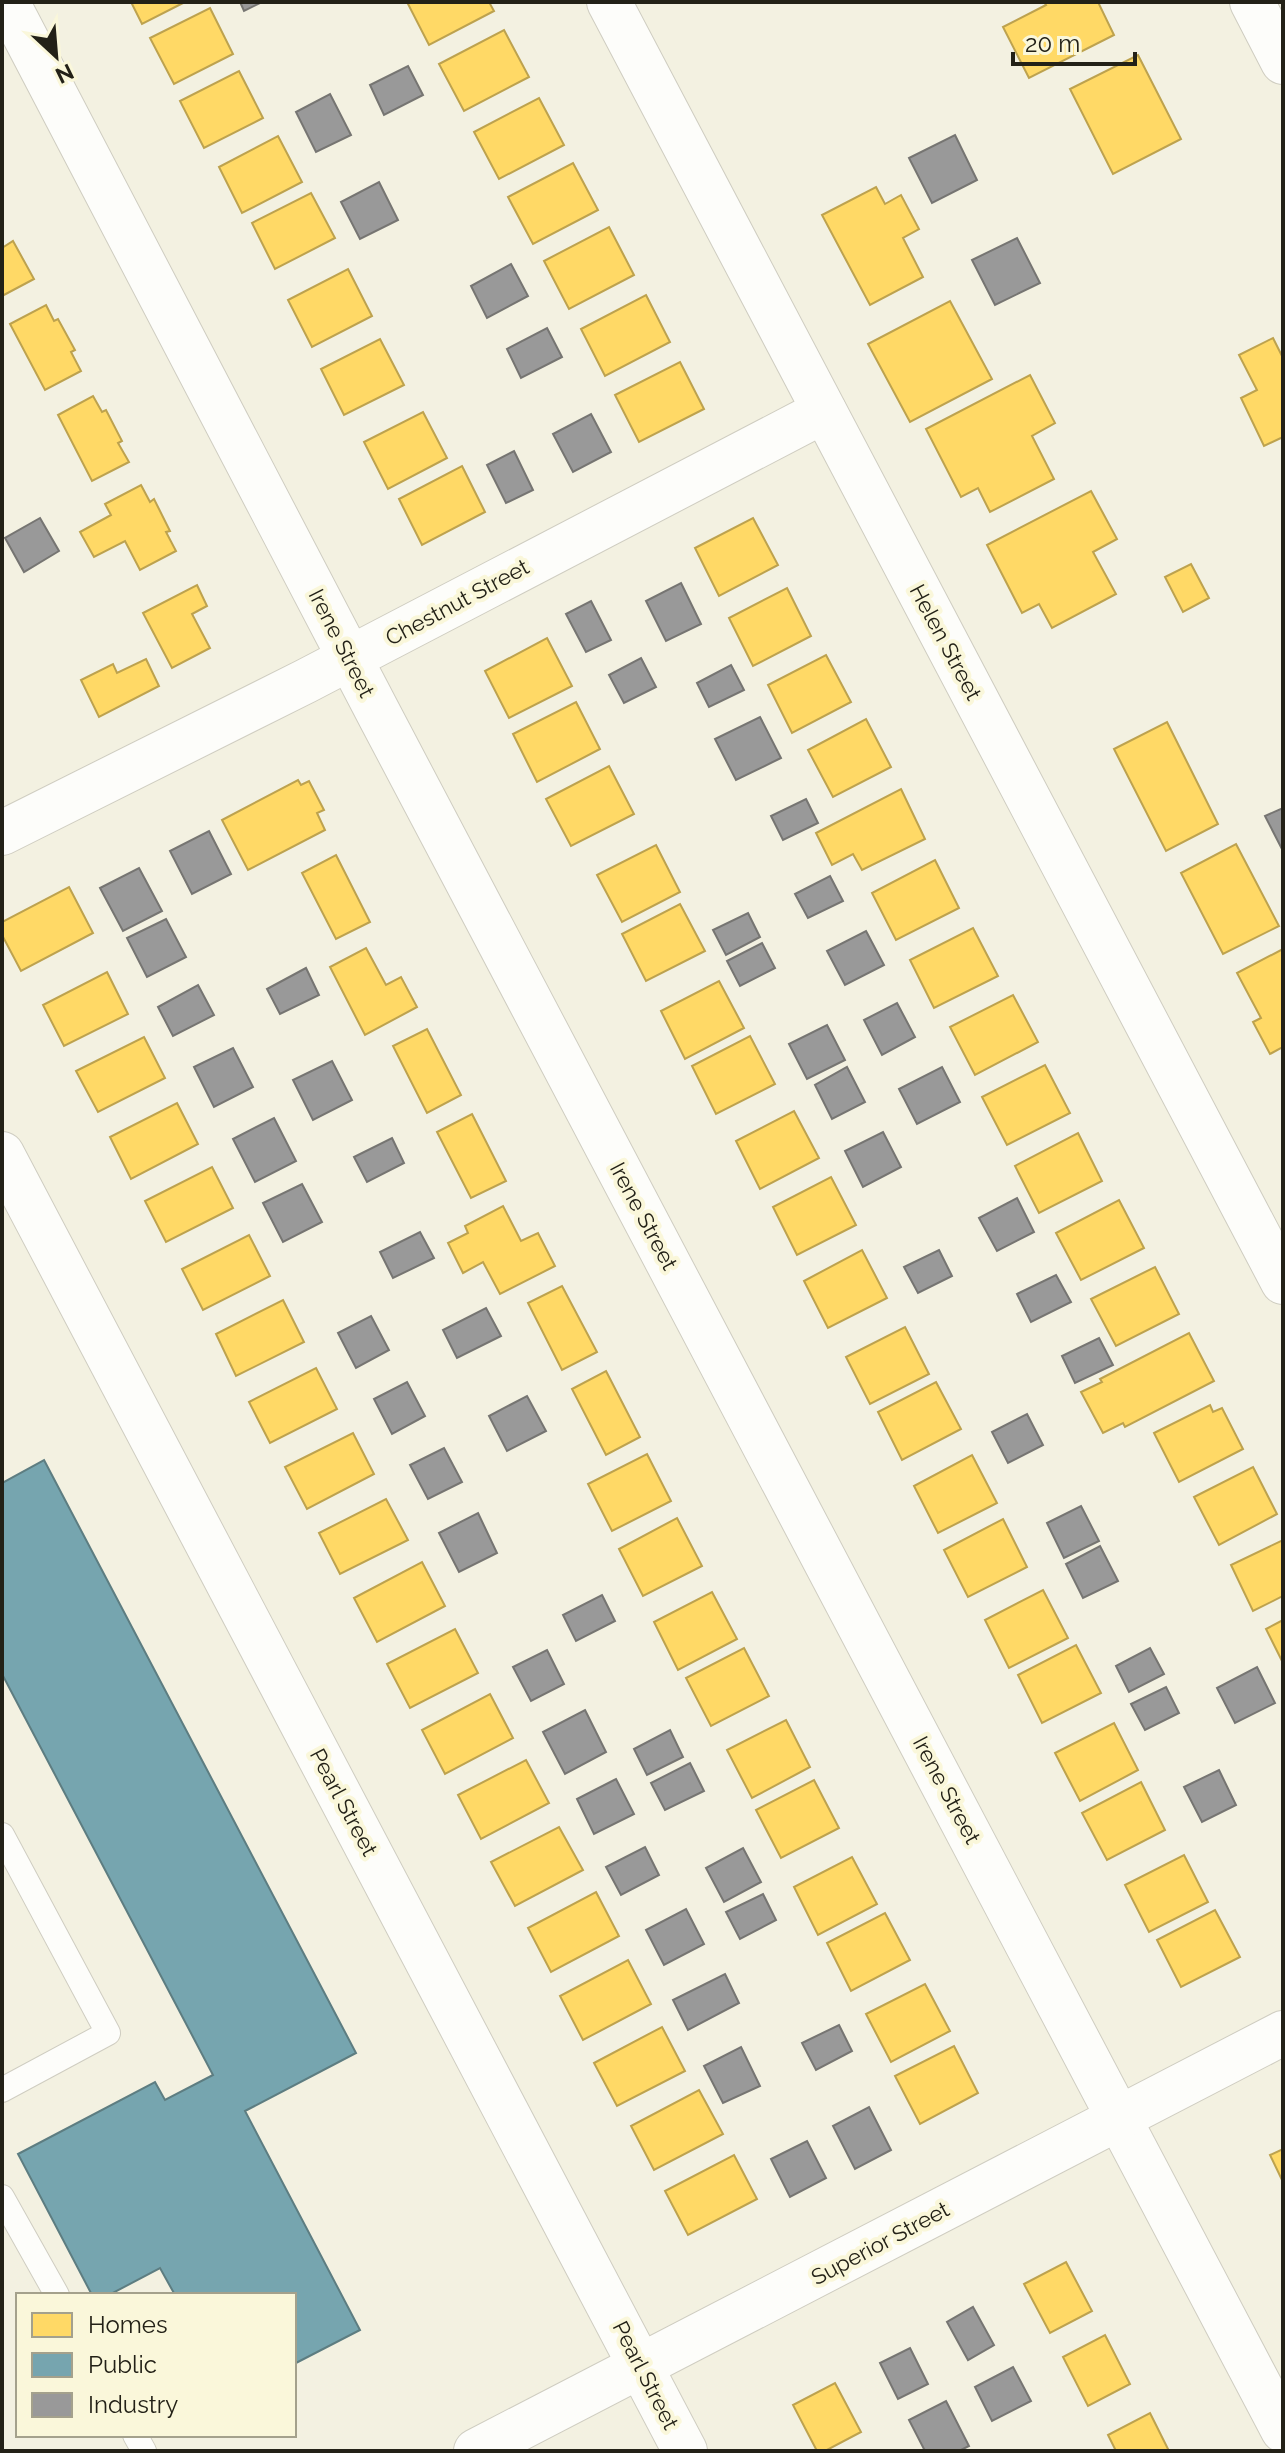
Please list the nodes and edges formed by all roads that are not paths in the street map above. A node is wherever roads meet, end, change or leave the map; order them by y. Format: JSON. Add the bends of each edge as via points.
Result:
{"nodes":[{"id":1,"x":7,"y":2,"type":"edge"},
{"id":2,"x":609,"y":2,"type":"edge"},
{"id":3,"x":1252,"y":2,"type":"edge"},
{"id":4,"x":1283,"y":62,"type":"edge"},
{"id":5,"x":824,"y":411,"type":"junction"},
{"id":6,"x":351,"y":657,"type":"junction"},
{"id":7,"x":2,"y":833,"type":"edge"},
{"id":8,"x":2,"y":1154,"type":"edge"},
{"id":9,"x":1283,"y":1282,"type":"edge"},
{"id":10,"x":2,"y":1835,"type":"edge"},
{"id":11,"x":1283,"y":2033,"type":"edge"},
{"id":12,"x":2,"y":2090,"type":"edge"},
{"id":13,"x":1119,"y":2118,"type":"junction"},
{"id":14,"x":2,"y":2197,"type":"edge"},
{"id":15,"x":56,"y":2293,"type":"edge"},
{"id":16,"x":642,"y":2367,"type":"junction"},
{"id":17,"x":1283,"y":2430,"type":"edge"},
{"id":18,"x":476,"y":2451,"type":"edge"},
{"id":19,"x":685,"y":2451,"type":"edge"}],
"edges":[{"from":1,"to":6,"type":"street","name":"Irene Street"},
{"from":2,"to":5,"type":"street","name":"Helen Street"},
{"from":3,"to":4,"type":"street"},
{"from":5,"to":6,"type":"street","name":"Chestnut Street"},
{"from":5,"to":9,"type":"street","name":"Helen Street"},
{"from":6,"to":7,"type":"street","name":"Chestnut Street"},
{"from":6,"to":13,"type":"street","name":"Irene Street"},
{"from":8,"to":16,"type":"street","name":"Pearl Street"},
{"from":10,"to":12,"type":"lane","via":[[108,2033]]},
{"from":11,"to":13,"type":"street","name":"Superior Street"},
{"from":13,"to":16,"type":"street","name":"Superior Street"},
{"from":13,"to":17,"type":"street","name":"Irene Street"},
{"from":14,"to":15,"type":"lane"},
{"from":16,"to":18,"type":"street","name":"Superior Street"},
{"from":16,"to":19,"type":"street","name":"Pearl Street"}]}
